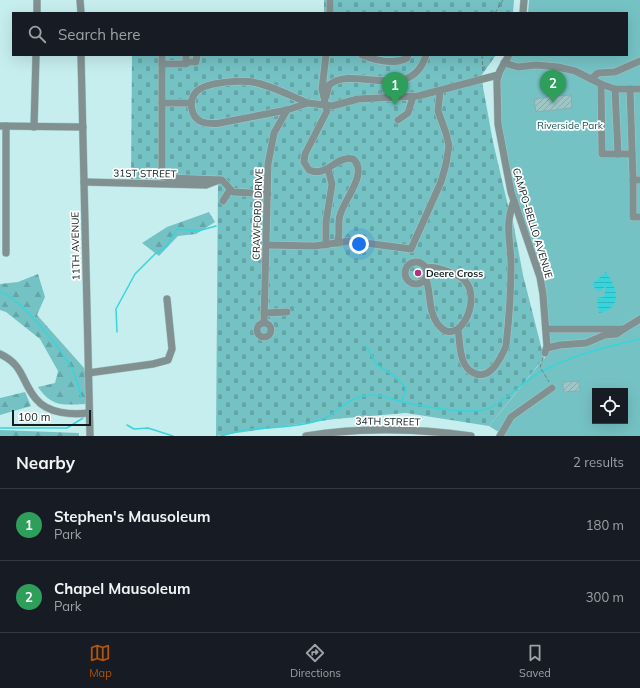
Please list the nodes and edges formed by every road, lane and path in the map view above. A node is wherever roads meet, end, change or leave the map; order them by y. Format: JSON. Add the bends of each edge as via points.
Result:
{"nodes":[{"id":1,"x":37,"y":0,"type":"edge"},
{"id":2,"x":80,"y":0,"type":"edge"},
{"id":3,"x":330,"y":0,"type":"edge"},
{"id":4,"x":503,"y":0,"type":"edge"},
{"id":5,"x":524,"y":0,"type":"edge"},
{"id":6,"x":37,"y":12,"type":"edge"},
{"id":7,"x":81,"y":12,"type":"edge"},
{"id":8,"x":330,"y":12,"type":"edge"},
{"id":9,"x":496,"y":12,"type":"edge"},
{"id":10,"x":523,"y":12,"type":"edge"},
{"id":11,"x":36,"y":56,"type":"edge"},
{"id":12,"x":81,"y":56,"type":"edge"},
{"id":13,"x":162,"y":56,"type":"edge"},
{"id":14,"x":197,"y":56,"type":"edge"},
{"id":15,"x":326,"y":56,"type":"edge"},
{"id":16,"x":365,"y":56,"type":"edge"},
{"id":17,"x":408,"y":56,"type":"edge"},
{"id":18,"x":426,"y":56,"type":"edge"},
{"id":19,"x":482,"y":56,"type":"edge"},
{"id":20,"x":508,"y":56,"type":"edge"},
{"id":21,"x":186,"y":59,"type":"edge"},
{"id":22,"x":640,"y":60,"type":"edge"},
{"id":23,"x":504,"y":63,"type":"junction"},
{"id":24,"x":162,"y":64,"type":"junction"},
{"id":25,"x":498,"y":75,"type":"junction"},
{"id":26,"x":485,"y":78,"type":"junction"},
{"id":27,"x":591,"y":79,"type":"junction"},
{"id":28,"x":601,"y":84,"type":"junction"},
{"id":29,"x":615,"y":89,"type":"junction"},
{"id":30,"x":630,"y":89,"type":"junction"},
{"id":31,"x":640,"y":89,"type":"edge"},
{"id":32,"x":440,"y":91,"type":"junction"},
{"id":33,"x":413,"y":97,"type":"junction"},
{"id":34,"x":162,"y":103,"type":"junction"},
{"id":35,"x":191,"y":103,"type":"junction"},
{"id":36,"x":308,"y":103,"type":"junction"},
{"id":37,"x":327,"y":104,"type":"junction"},
{"id":38,"x":287,"y":110,"type":"junction"},
{"id":39,"x":398,"y":120,"type":"dead end"},
{"id":40,"x":3,"y":126,"type":"edge"},
{"id":41,"x":34,"y":127,"type":"junction"},
{"id":42,"x":83,"y":127,"type":"junction"},
{"id":43,"x":618,"y":154,"type":"junction"},
{"id":44,"x":632,"y":154,"type":"junction"},
{"id":45,"x":328,"y":169,"type":"junction"},
{"id":46,"x":219,"y":179,"type":"junction"},
{"id":47,"x":636,"y":180,"type":"edge"},
{"id":48,"x":84,"y":182,"type":"junction"},
{"id":49,"x":230,"y":190,"type":"junction"},
{"id":50,"x":268,"y":194,"type":"junction"},
{"id":51,"x":223,"y":201,"type":"dead end"},
{"id":52,"x":514,"y":201,"type":"junction"},
{"id":53,"x":640,"y":217,"type":"edge"},
{"id":54,"x":339,"y":232,"type":"junction"},
{"id":55,"x":355,"y":241,"type":"junction"},
{"id":56,"x":337,"y":243,"type":"junction"},
{"id":57,"x":266,"y":245,"type":"junction"},
{"id":58,"x":326,"y":245,"type":"junction"},
{"id":59,"x":410,"y":249,"type":"junction"},
{"id":60,"x":6,"y":253,"type":"dead end"},
{"id":61,"x":416,"y":262,"type":"junction"},
{"id":62,"x":426,"y":268,"type":"junction"},
{"id":63,"x":426,"y":279,"type":"junction"},
{"id":64,"x":167,"y":299,"type":"dead end"},
{"id":65,"x":287,"y":312,"type":"dead end"},
{"id":66,"x":264,"y":313,"type":"junction"},
{"id":67,"x":640,"y":319,"type":"edge"},
{"id":68,"x":264,"y":323,"type":"dead end"},
{"id":69,"x":546,"y":329,"type":"junction"},
{"id":70,"x":624,"y":329,"type":"junction"},
{"id":71,"x":458,"y":330,"type":"junction"},
{"id":72,"x":546,"y":351,"type":"junction"},
{"id":73,"x":0,"y":354,"type":"edge"},
{"id":74,"x":88,"y":373,"type":"junction"},
{"id":75,"x":546,"y":378,"type":"dead end"},
{"id":76,"x":552,"y":388,"type":"dead end"},
{"id":77,"x":89,"y":413,"type":"junction"},
{"id":78,"x":90,"y":436,"type":"edge"},
{"id":79,"x":306,"y":436,"type":"edge"},
{"id":80,"x":471,"y":436,"type":"edge"},
{"id":81,"x":500,"y":436,"type":"edge"}],
"edges":[{"from":1,"to":6,"type":"street"},
{"from":2,"to":7,"type":"street"},
{"from":3,"to":8,"type":"street"},
{"from":4,"to":9,"type":"path"},
{"from":5,"to":10,"type":"street"},
{"from":11,"to":41,"type":"street"},
{"from":12,"to":42,"type":"street","name":"11TH AVENUE"},
{"from":13,"to":24,"type":"street"},
{"from":14,"to":21,"type":"street","via":[[196,62]]},
{"from":15,"to":37,"type":"street","via":[[322,89]]},
{"from":16,"to":17,"type":"street","via":[[397,62]]},
{"from":18,"to":37,"type":"street","via":[[418,72],[405,79],[336,80],[327,88]]},
{"from":19,"to":26,"type":"path"},
{"from":20,"to":23,"type":"street"},
{"from":21,"to":24,"type":"street","via":[[186,64]]},
{"from":22,"to":27,"type":"street","via":[[615,72],[598,73]]},
{"from":23,"to":25,"type":"street"},
{"from":23,"to":27,"type":"street","via":[[518,68],[558,67],[575,71]]},
{"from":24,"to":34,"type":"street"},
{"from":25,"to":26,"type":"street"},
{"from":25,"to":52,"type":"street","name":"CAMPO-BELLO AVENUE","via":[[498,124]]},
{"from":26,"to":32,"type":"street"},
{"from":27,"to":28,"type":"street"},
{"from":28,"to":29,"type":"street"},
{"from":28,"to":43,"type":"street","via":[[602,154]]},
{"from":29,"to":30,"type":"street"},
{"from":29,"to":43,"type":"street"},
{"from":30,"to":31,"type":"street"},
{"from":30,"to":44,"type":"street"},
{"from":32,"to":33,"type":"street"},
{"from":32,"to":59,"type":"street","via":[[438,111],[448,146],[446,164],[441,182]]},
{"from":33,"to":37,"type":"street","via":[[358,99]]},
{"from":33,"to":39,"type":"street","via":[[408,113]]},
{"from":34,"to":35,"type":"street"},
{"from":34,"to":46,"type":"street","via":[[162,176]]},
{"from":35,"to":36,"type":"street","via":[[196,92],[204,87],[242,82],[257,83]]},
{"from":35,"to":38,"type":"street","via":[[196,118],[210,124]]},
{"from":36,"to":37,"type":"street"},
{"from":36,"to":38,"type":"street"},
{"from":37,"to":45,"type":"street","via":[[327,112],[305,154],[304,162],[312,171]]},
{"from":38,"to":50,"type":"street","name":"CRAWFORD DRIVE","via":[[272,141],[268,164]]},
{"from":40,"to":41,"type":"street"},
{"from":40,"to":60,"type":"street"},
{"from":41,"to":42,"type":"street"},
{"from":42,"to":48,"type":"street","name":"11TH AVENUE"},
{"from":43,"to":44,"type":"street"},
{"from":44,"to":47,"type":"street"},
{"from":45,"to":54,"type":"street","via":[[350,158],[359,168],[357,180],[339,217]]},
{"from":45,"to":58,"type":"street","via":[[332,184],[326,222]]},
{"from":46,"to":48,"type":"street","name":"31ST STREET","via":[[206,185]]},
{"from":46,"to":49,"type":"street","via":[[226,182]]},
{"from":47,"to":53,"type":"street","via":[[633,218]]},
{"from":48,"to":74,"type":"street","name":"11TH AVENUE"},
{"from":49,"to":50,"type":"street"},
{"from":49,"to":51,"type":"street"},
{"from":50,"to":57,"type":"street","name":"CRAWFORD DRIVE"},
{"from":52,"to":69,"type":"street","name":"CAMPO-BELLO AVENUE","via":[[540,277],[544,294]]},
{"from":52,"to":71,"type":"street","via":[[508,214],[507,225],[511,263],[506,346],[492,370],[475,374],[468,369],[461,353]]},
{"from":54,"to":55,"type":"street","via":[[346,239]]},
{"from":54,"to":56,"type":"street"},
{"from":55,"to":56,"type":"street"},
{"from":55,"to":59,"type":"street"},
{"from":56,"to":58,"type":"street"},
{"from":57,"to":58,"type":"street"},
{"from":57,"to":66,"type":"street","name":"CRAWFORD DRIVE"},
{"from":59,"to":61,"type":"street"},
{"from":61,"to":62,"type":"street"},
{"from":61,"to":63,"type":"street","via":[[408,266],[406,278],[416,284]]},
{"from":62,"to":63,"type":"street"},
{"from":62,"to":71,"type":"street","via":[[442,269],[460,276],[468,284],[471,300],[469,313]]},
{"from":63,"to":71,"type":"street","via":[[430,305],[438,325],[448,330]]},
{"from":64,"to":74,"type":"street","via":[[172,349],[168,360]]},
{"from":65,"to":66,"type":"street"},
{"from":66,"to":68,"type":"street","name":"CRAWFORD DRIVE"},
{"from":67,"to":70,"type":"street"},
{"from":69,"to":70,"type":"street"},
{"from":69,"to":72,"type":"street","name":"CAMPO-BELLO AVENUE"},
{"from":70,"to":72,"type":"street","via":[[617,334],[605,335],[586,343],[560,345]]},
{"from":72,"to":75,"type":"path","via":[[540,367]]},
{"from":73,"to":77,"type":"street","via":[[16,364],[36,399],[44,406],[64,412]]},
{"from":74,"to":77,"type":"street","name":"11TH AVENUE"},
{"from":76,"to":81,"type":"street","via":[[511,418]]},
{"from":77,"to":78,"type":"street","name":"11TH AVENUE"},
{"from":79,"to":80,"type":"street","name":"34TH STREET","via":[[368,429],[427,431]]}]}
